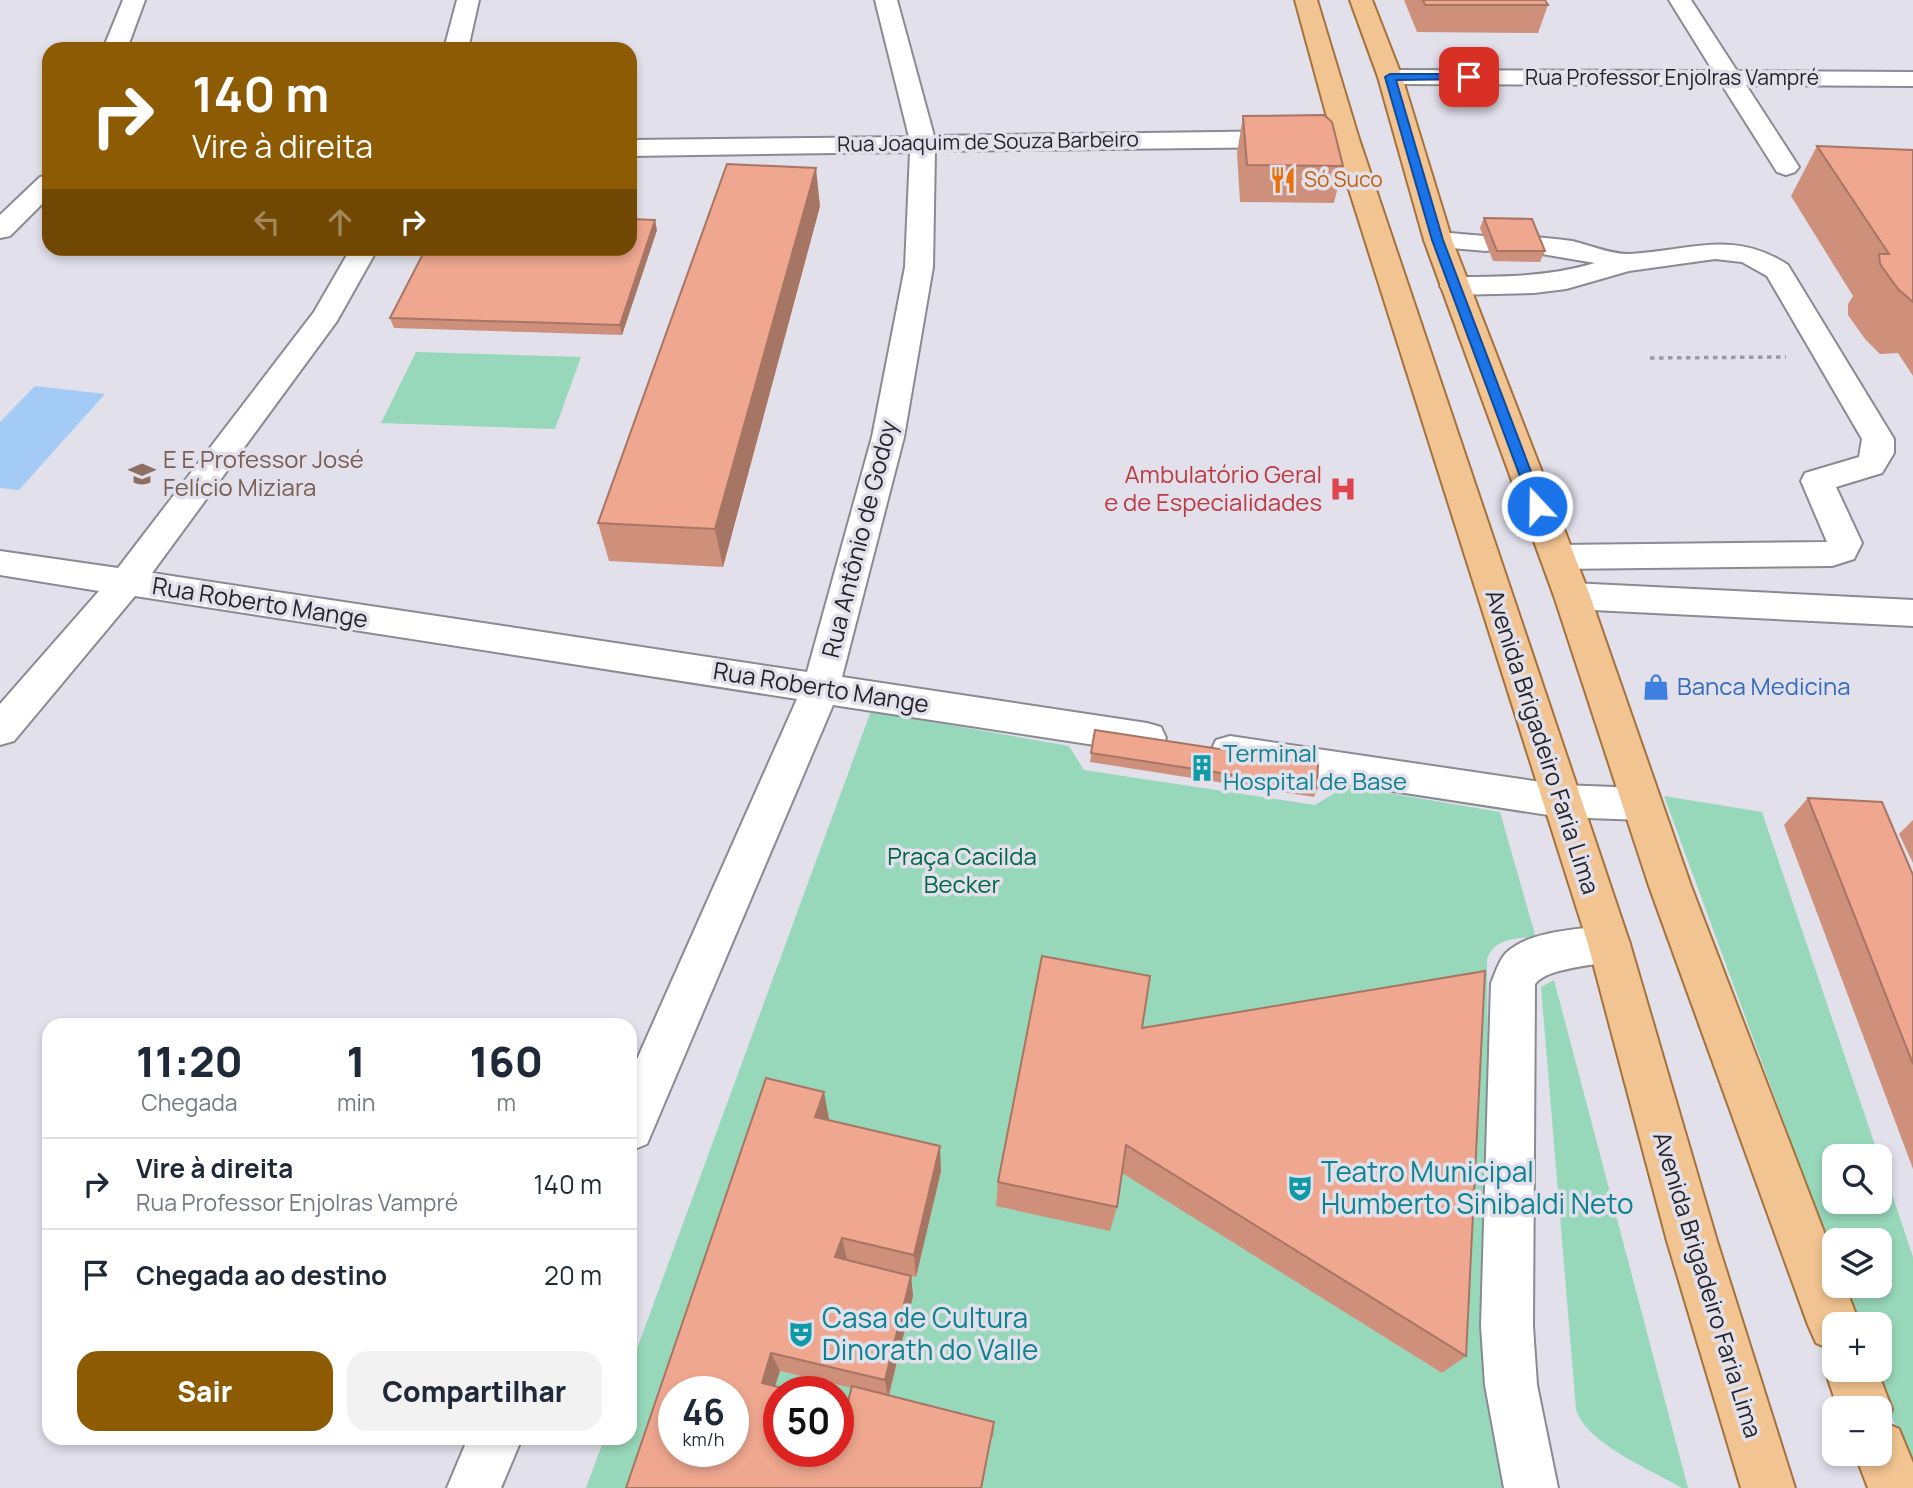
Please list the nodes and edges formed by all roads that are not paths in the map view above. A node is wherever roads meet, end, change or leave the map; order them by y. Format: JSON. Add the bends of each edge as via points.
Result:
{"nodes":[{"id":1,"x":134,"y":0,"type":"edge"},
{"id":2,"x":468,"y":0,"type":"edge"},
{"id":3,"x":886,"y":0,"type":"edge"},
{"id":4,"x":1306,"y":0,"type":"edge"},
{"id":5,"x":1361,"y":0,"type":"edge"},
{"id":6,"x":1680,"y":0,"type":"edge"},
{"id":7,"x":118,"y":42,"type":"edge"},
{"id":8,"x":458,"y":42,"type":"edge"},
{"id":9,"x":1359,"y":77,"type":"junction"},
{"id":10,"x":1731,"y":79,"type":"junction"},
{"id":11,"x":1913,"y":79,"type":"edge"},
{"id":12,"x":1346,"y":139,"type":"junction"},
{"id":13,"x":923,"y":143,"type":"junction"},
{"id":14,"x":637,"y":148,"type":"edge"},
{"id":15,"x":1786,"y":167,"type":"dead end"},
{"id":16,"x":42,"y":190,"type":"edge"},
{"id":17,"x":0,"y":230,"type":"edge"},
{"id":18,"x":1486,"y":243,"type":"edge"},
{"id":19,"x":1534,"y":245,"type":"edge"},
{"id":20,"x":360,"y":256,"type":"edge"},
{"id":21,"x":1626,"y":263,"type":"junction"},
{"id":22,"x":1447,"y":264,"type":"junction"},
{"id":23,"x":1557,"y":557,"type":"junction"},
{"id":24,"x":0,"y":563,"type":"edge"},
{"id":25,"x":127,"y":582,"type":"junction"},
{"id":26,"x":1572,"y":596,"type":"junction"},
{"id":27,"x":1913,"y":613,"type":"edge"},
{"id":28,"x":821,"y":688,"type":"junction"},
{"id":29,"x":0,"y":730,"type":"edge"},
{"id":30,"x":1561,"y":801,"type":"junction"},
{"id":31,"x":1642,"y":804,"type":"junction"},
{"id":32,"x":1609,"y":944,"type":"junction"},
{"id":33,"x":637,"y":1112,"type":"edge"},
{"id":34,"x":1829,"y":1312,"type":"edge"},
{"id":35,"x":492,"y":1445,"type":"edge"},
{"id":36,"x":1887,"y":1466,"type":"edge"},
{"id":37,"x":474,"y":1488,"type":"edge"},
{"id":38,"x":1531,"y":1488,"type":"edge"},
{"id":39,"x":1768,"y":1488,"type":"edge"},
{"id":40,"x":1895,"y":1488,"type":"edge"}],
"edges":[{"from":1,"to":7,"type":"street"},
{"from":2,"to":8,"type":"street"},
{"from":3,"to":13,"type":"street","name":"Rua Antônio de Godoy"},
{"from":4,"to":9,"type":"main road","name":"Avenida Brigadeiro Faria Lima"},
{"from":5,"to":9,"type":"main road","name":"Avenida Brigadeiro Faria Lima"},
{"from":6,"to":10,"type":"street"},
{"from":9,"to":10,"type":"street","name":"Rua Professor Enjolras Vampré"},
{"from":9,"to":12,"type":"main road","name":"Avenida Brigadeiro Faria Lima"},
{"from":9,"to":22,"type":"main road","name":"Avenida Brigadeiro Faria Lima"},
{"from":10,"to":11,"type":"street","name":"Rua Professor Enjolras Vampré"},
{"from":10,"to":15,"type":"street"},
{"from":12,"to":13,"type":"street","name":"Rua Joaquim de Souza Barbeiro"},
{"from":12,"to":30,"type":"main road","name":"Avenida Brigadeiro Faria Lima"},
{"from":13,"to":14,"type":"street","name":"Rua Joaquim de Souza Barbeiro"},
{"from":13,"to":28,"type":"street","name":"Rua Antônio de Godoy","via":[[919,267],[888,437]]},
{"from":16,"to":17,"type":"street"},
{"from":18,"to":22,"type":"street"},
{"from":19,"to":21,"type":"street"},
{"from":20,"to":25,"type":"street","via":[[327,315]]},
{"from":21,"to":22,"type":"street","via":[[1534,285]]},
{"from":21,"to":23,"type":"street","via":[[1716,251],[1746,254],[1778,271],[1878,439],[1878,453],[1871,465],[1817,481],[1845,543],[1832,554]]},
{"from":22,"to":23,"type":"main road","name":"Avenida Brigadeiro Faria Lima"},
{"from":23,"to":26,"type":"main road","name":"Avenida Brigadeiro Faria Lima"},
{"from":24,"to":25,"type":"street","name":"Rua Roberto Mange"},
{"from":25,"to":28,"type":"street","name":"Rua Roberto Mange"},
{"from":25,"to":29,"type":"street"},
{"from":26,"to":27,"type":"street"},
{"from":26,"to":31,"type":"main road","name":"Avenida Brigadeiro Faria Lima"},
{"from":28,"to":30,"type":"street","name":"Rua Roberto Mange"},
{"from":28,"to":33,"type":"street","name":"Rua Antônio de Godoy"},
{"from":30,"to":31,"type":"street","name":"Rua Roberto Mange"},
{"from":30,"to":32,"type":"main road","name":"Avenida Brigadeiro Faria Lima"},
{"from":31,"to":34,"type":"main road","name":"Avenida Brigadeiro Faria Lima"},
{"from":32,"to":38,"type":"street","via":[[1539,956],[1521,967],[1513,983],[1507,1325],[1511,1385]]},
{"from":32,"to":39,"type":"main road","name":"Avenida Brigadeiro Faria Lima","via":[[1692,1241]]},
{"from":35,"to":37,"type":"street"},
{"from":36,"to":40,"type":"main road"}]}
